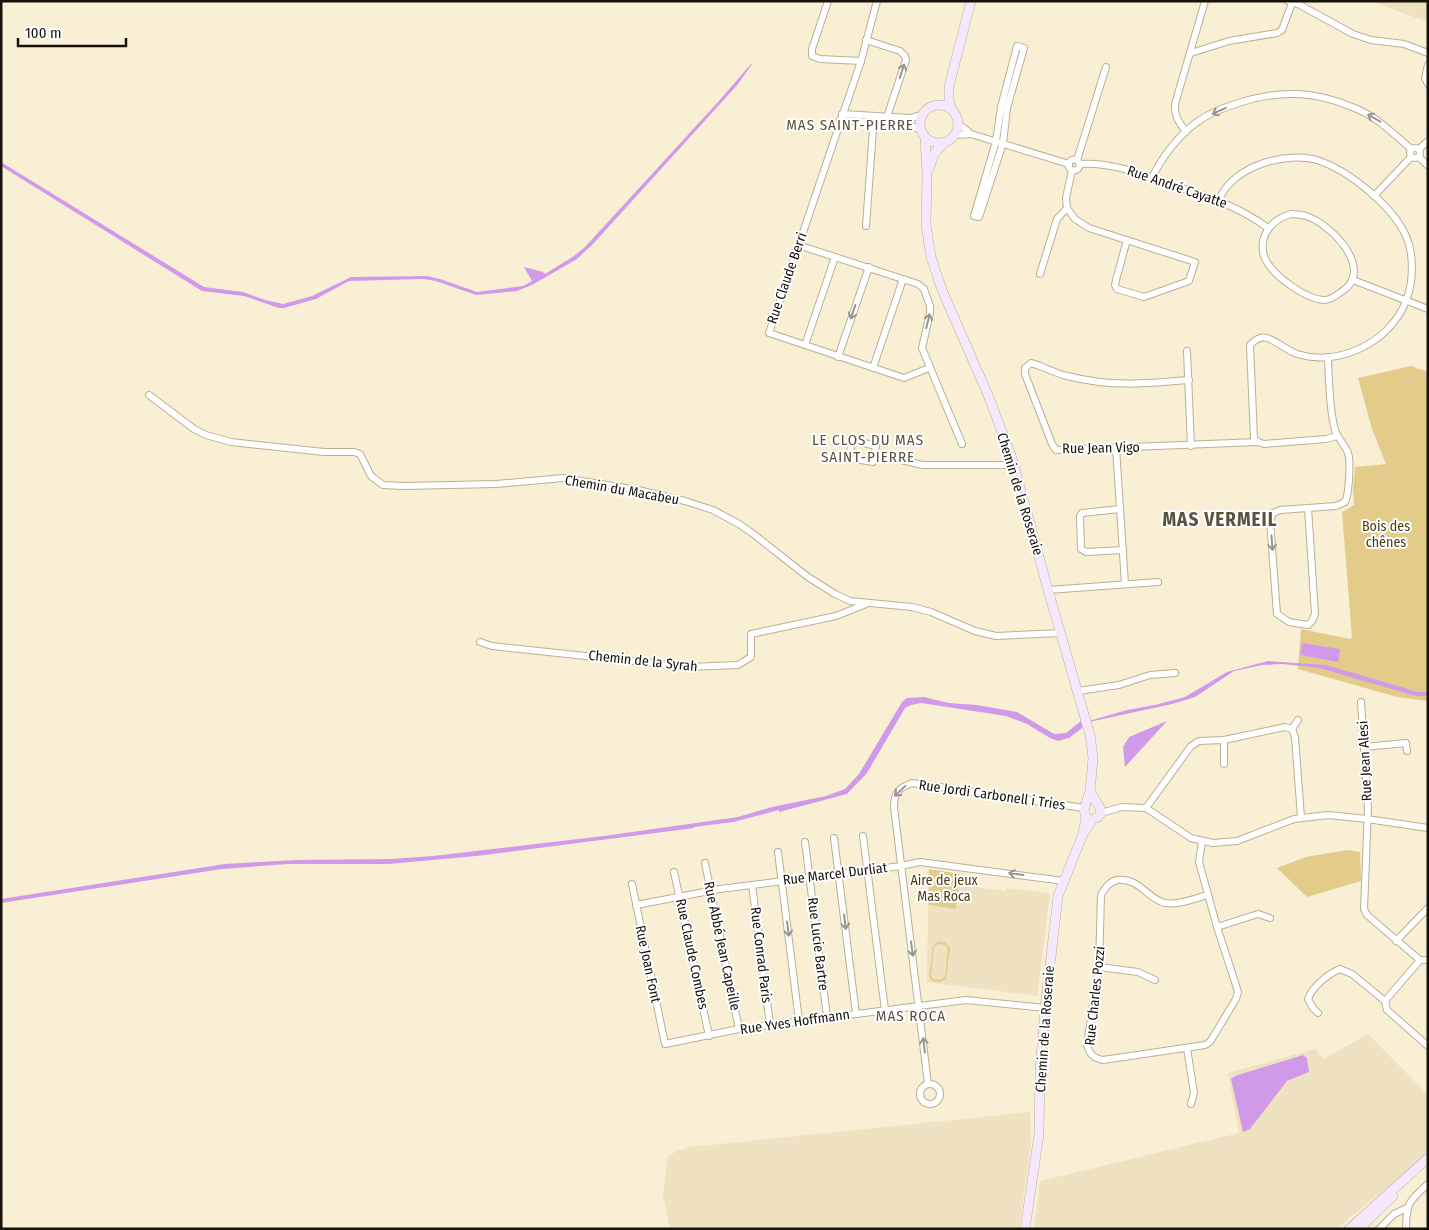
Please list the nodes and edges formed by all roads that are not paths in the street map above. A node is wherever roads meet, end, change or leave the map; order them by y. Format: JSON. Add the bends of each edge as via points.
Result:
{"nodes":[{"id":1,"x":828,"y":1,"type":"edge"},
{"id":2,"x":877,"y":1,"type":"edge"},
{"id":3,"x":971,"y":1,"type":"edge"},
{"id":4,"x":1205,"y":1,"type":"edge"},
{"id":5,"x":1290,"y":2,"type":"edge"},
{"id":6,"x":866,"y":40,"type":"junction"},
{"id":7,"x":1428,"y":53,"type":"edge"},
{"id":8,"x":1191,"y":54,"type":"junction"},
{"id":9,"x":860,"y":61,"type":"junction"},
{"id":10,"x":1428,"y":65,"type":"edge"},
{"id":11,"x":1106,"y":67,"type":"dead end"},
{"id":12,"x":1428,"y":84,"type":"edge"},
{"id":13,"x":949,"y":86,"type":"junction"},
{"id":14,"x":935,"y":106,"type":"junction"},
{"id":15,"x":952,"y":110,"type":"junction"},
{"id":16,"x":922,"y":115,"type":"junction"},
{"id":17,"x":841,"y":117,"type":"junction"},
{"id":18,"x":887,"y":117,"type":"junction"},
{"id":19,"x":874,"y":119,"type":"junction"},
{"id":20,"x":959,"y":124,"type":"junction"},
{"id":21,"x":1186,"y":132,"type":"junction"},
{"id":22,"x":923,"y":134,"type":"junction"},
{"id":23,"x":970,"y":134,"type":"junction"},
{"id":24,"x":956,"y":135,"type":"junction"},
{"id":25,"x":1428,"y":141,"type":"edge"},
{"id":26,"x":999,"y":142,"type":"junction"},
{"id":27,"x":943,"y":144,"type":"junction"},
{"id":28,"x":1415,"y":153,"type":"junction"},
{"id":29,"x":1078,"y":162,"type":"junction"},
{"id":30,"x":1428,"y":166,"type":"edge"},
{"id":31,"x":1070,"y":167,"type":"junction"},
{"id":32,"x":927,"y":175,"type":"junction"},
{"id":33,"x":1152,"y":178,"type":"junction"},
{"id":34,"x":1374,"y":196,"type":"junction"},
{"id":35,"x":1219,"y":200,"type":"junction"},
{"id":36,"x":1067,"y":208,"type":"junction"},
{"id":37,"x":866,"y":226,"type":"dead end"},
{"id":38,"x":1268,"y":228,"type":"junction"},
{"id":39,"x":1127,"y":240,"type":"junction"},
{"id":40,"x":798,"y":245,"type":"junction"},
{"id":41,"x":835,"y":257,"type":"junction"},
{"id":42,"x":869,"y":267,"type":"junction"},
{"id":43,"x":1040,"y":274,"type":"dead end"},
{"id":44,"x":903,"y":279,"type":"junction"},
{"id":45,"x":1353,"y":280,"type":"junction"},
{"id":46,"x":1406,"y":300,"type":"junction"},
{"id":47,"x":1428,"y":309,"type":"edge"},
{"id":48,"x":805,"y":345,"type":"junction"},
{"id":49,"x":1187,"y":351,"type":"dead end"},
{"id":50,"x":838,"y":357,"type":"junction"},
{"id":51,"x":1328,"y":357,"type":"junction"},
{"id":52,"x":873,"y":368,"type":"junction"},
{"id":53,"x":929,"y":368,"type":"junction"},
{"id":54,"x":1189,"y":380,"type":"junction"},
{"id":55,"x":149,"y":395,"type":"dead end"},
{"id":56,"x":1337,"y":436,"type":"junction"},
{"id":57,"x":1258,"y":442,"type":"junction"},
{"id":58,"x":962,"y":444,"type":"dead end"},
{"id":59,"x":1192,"y":446,"type":"junction"},
{"id":60,"x":1116,"y":448,"type":"junction"},
{"id":61,"x":875,"y":454,"type":"junction"},
{"id":62,"x":1014,"y":465,"type":"junction"},
{"id":63,"x":1308,"y":508,"type":"junction"},
{"id":64,"x":1120,"y":509,"type":"junction"},
{"id":65,"x":1123,"y":550,"type":"junction"},
{"id":66,"x":1158,"y":582,"type":"dead end"},
{"id":67,"x":1125,"y":584,"type":"junction"},
{"id":68,"x":1048,"y":590,"type":"junction"},
{"id":69,"x":867,"y":604,"type":"junction"},
{"id":70,"x":1061,"y":633,"type":"junction"},
{"id":71,"x":480,"y":642,"type":"dead end"},
{"id":72,"x":1175,"y":673,"type":"dead end"},
{"id":73,"x":1078,"y":691,"type":"junction"},
{"id":74,"x":1361,"y":702,"type":"dead end"},
{"id":75,"x":1298,"y":720,"type":"dead end"},
{"id":76,"x":1292,"y":729,"type":"junction"},
{"id":77,"x":1224,"y":740,"type":"junction"},
{"id":78,"x":1364,"y":746,"type":"junction"},
{"id":79,"x":1407,"y":751,"type":"dead end"},
{"id":80,"x":1224,"y":764,"type":"dead end"},
{"id":81,"x":1146,"y":808,"type":"junction"},
{"id":82,"x":1092,"y":810,"type":"junction"},
{"id":83,"x":1301,"y":817,"type":"junction"},
{"id":84,"x":1367,"y":819,"type":"junction"},
{"id":85,"x":1428,"y":828,"type":"edge"},
{"id":86,"x":864,"y":836,"type":"dead end"},
{"id":87,"x":834,"y":838,"type":"dead end"},
{"id":88,"x":806,"y":842,"type":"dead end"},
{"id":89,"x":1202,"y":842,"type":"junction"},
{"id":90,"x":778,"y":852,"type":"dead end"},
{"id":91,"x":704,"y":863,"type":"dead end"},
{"id":92,"x":901,"y":866,"type":"junction"},
{"id":93,"x":868,"y":870,"type":"junction"},
{"id":94,"x":674,"y":872,"type":"dead end"},
{"id":95,"x":839,"y":874,"type":"junction"},
{"id":96,"x":810,"y":877,"type":"junction"},
{"id":97,"x":782,"y":881,"type":"junction"},
{"id":98,"x":1064,"y":881,"type":"junction"},
{"id":99,"x":632,"y":884,"type":"dead end"},
{"id":100,"x":752,"y":884,"type":"junction"},
{"id":101,"x":710,"y":890,"type":"junction"},
{"id":102,"x":1207,"y":894,"type":"junction"},
{"id":103,"x":680,"y":896,"type":"junction"},
{"id":104,"x":636,"y":905,"type":"junction"},
{"id":105,"x":1428,"y":908,"type":"edge"},
{"id":106,"x":1270,"y":918,"type":"dead end"},
{"id":107,"x":1217,"y":927,"type":"junction"},
{"id":108,"x":1396,"y":941,"type":"junction"},
{"id":109,"x":1420,"y":960,"type":"junction"},
{"id":110,"x":1428,"y":960,"type":"edge"},
{"id":111,"x":1099,"y":966,"type":"junction"},
{"id":112,"x":1155,"y":980,"type":"dead end"},
{"id":113,"x":1385,"y":1001,"type":"junction"},
{"id":114,"x":920,"y":1005,"type":"junction"},
{"id":115,"x":1044,"y":1008,"type":"junction"},
{"id":116,"x":885,"y":1010,"type":"junction"},
{"id":117,"x":1318,"y":1013,"type":"dead end"},
{"id":118,"x":856,"y":1014,"type":"junction"},
{"id":119,"x":827,"y":1017,"type":"junction"},
{"id":120,"x":799,"y":1021,"type":"junction"},
{"id":121,"x":770,"y":1025,"type":"junction"},
{"id":122,"x":739,"y":1029,"type":"junction"},
{"id":123,"x":709,"y":1036,"type":"junction"},
{"id":124,"x":665,"y":1044,"type":"joint"},
{"id":125,"x":1428,"y":1046,"type":"edge"},
{"id":126,"x":1187,"y":1048,"type":"junction"},
{"id":127,"x":928,"y":1084,"type":"dead end"},
{"id":128,"x":1191,"y":1104,"type":"dead end"},
{"id":129,"x":1428,"y":1158,"type":"edge"},
{"id":130,"x":1428,"y":1164,"type":"edge"},
{"id":131,"x":1428,"y":1184,"type":"edge"},
{"id":132,"x":1407,"y":1208,"type":"junction"},
{"id":133,"x":1025,"y":1229,"type":"edge"},
{"id":134,"x":1349,"y":1229,"type":"edge"},
{"id":135,"x":1359,"y":1229,"type":"edge"},
{"id":136,"x":1379,"y":1229,"type":"edge"},
{"id":137,"x":1406,"y":1229,"type":"edge"}],
"edges":[{"from":1,"to":9,"type":"street","via":[[812,56]]},
{"from":2,"to":6,"type":"street","name":"Rue Claude Berri"},
{"from":3,"to":13,"type":"street"},
{"from":4,"to":8,"type":"street"},
{"from":5,"to":7,"type":"street","via":[[1353,34],[1404,44]]},
{"from":5,"to":8,"type":"street","via":[[1282,30],[1277,33],[1229,41]]},
{"from":6,"to":9,"type":"street","name":"Rue Claude Berri"},
{"from":18,"to":6,"type":"street","one_way":true,"via":[[905,56],[900,50]]},
{"from":8,"to":21,"type":"street","via":[[1174,112]]},
{"from":9,"to":17,"type":"street","name":"Rue Claude Berri"},
{"from":10,"to":12,"type":"street","via":[[1425,78]]},
{"from":11,"to":29,"type":"street"},
{"from":13,"to":14,"type":"street"},
{"from":13,"to":15,"type":"street","via":[[948,100]]},
{"from":14,"to":15,"type":"street","via":[[946,106]]},
{"from":14,"to":16,"type":"street"},
{"from":15,"to":20,"type":"street"},
{"from":16,"to":18,"type":"street"},
{"from":16,"to":22,"type":"street"},
{"from":17,"to":19,"type":"street"},
{"from":17,"to":40,"type":"street","name":"Rue Claude Berri"},
{"from":18,"to":19,"type":"street"},
{"from":19,"to":22,"type":"street","via":[[909,125]]},
{"from":19,"to":37,"type":"street"},
{"from":20,"to":23,"type":"street"},
{"from":20,"to":24,"type":"street"},
{"from":28,"to":21,"type":"street","one_way":true,"via":[[1380,122],[1358,110],[1336,101],[1292,94],[1270,96],[1225,108],[1198,121]]},
{"from":21,"to":33,"type":"street","via":[[1166,154]]},
{"from":22,"to":27,"type":"street","via":[[936,144]]},
{"from":22,"to":32,"type":"street","name":"Chemin de la Roseraie"},
{"from":23,"to":24,"type":"street"},
{"from":23,"to":26,"type":"street"},
{"from":24,"to":27,"type":"street"},
{"from":25,"to":28,"type":"street"},
{"from":26,"to":26,"type":"street","via":[[974,216],[979,217]]},
{"from":26,"to":26,"type":"street","via":[[1024,48],[1017,46],[1001,107]]},
{"from":26,"to":31,"type":"street"},
{"from":27,"to":32,"type":"street","name":"Chemin de la Roseraie","via":[[934,154]]},
{"from":28,"to":30,"type":"street"},
{"from":28,"to":34,"type":"street"},
{"from":29,"to":31,"type":"street","via":[[1072,160]]},
{"from":29,"to":31,"type":"street","via":[[1079,169]]},
{"from":29,"to":33,"type":"street","name":"Rue André Cayatte","via":[[1115,166]]},
{"from":31,"to":36,"type":"street"},
{"from":32,"to":62,"type":"street","name":"Chemin de la Roseraie","via":[[926,225],[931,256]]},
{"from":33,"to":35,"type":"street","name":"Rue André Cayatte"},
{"from":34,"to":35,"type":"street","via":[[1349,176],[1318,160],[1284,158],[1246,170],[1228,183]]},
{"from":34,"to":46,"type":"street","via":[[1405,235],[1412,265]]},
{"from":35,"to":38,"type":"street","name":"Rue André Cayatte"},
{"from":36,"to":39,"type":"street","via":[[1075,219],[1089,228]]},
{"from":36,"to":43,"type":"street","via":[[1057,219]]},
{"from":38,"to":45,"type":"street","via":[[1285,215],[1307,216],[1328,229],[1342,243],[1354,269]]},
{"from":38,"to":45,"type":"street","via":[[1264,238],[1264,257],[1285,281],[1303,293],[1326,300],[1344,290]]},
{"from":39,"to":39,"type":"street","via":[[1195,262],[1189,281],[1144,296],[1117,289],[1116,280]]},
{"from":40,"to":41,"type":"street"},
{"from":40,"to":48,"type":"street","name":"Rue Claude Berri","via":[[769,333]]},
{"from":41,"to":42,"type":"street"},
{"from":41,"to":48,"type":"street"},
{"from":42,"to":44,"type":"street"},
{"from":42,"to":50,"type":"street","one_way":true},
{"from":44,"to":52,"type":"street"},
{"from":53,"to":44,"type":"street","one_way":true,"via":[[922,348],[930,306],[924,289]]},
{"from":45,"to":46,"type":"street"},
{"from":46,"to":47,"type":"street"},
{"from":46,"to":51,"type":"street","via":[[1394,322],[1372,342]]},
{"from":48,"to":50,"type":"street","name":"Rue Claude Berri"},
{"from":49,"to":54,"type":"street"},
{"from":50,"to":52,"type":"street","name":"Rue Claude Berri"},
{"from":51,"to":56,"type":"street"},
{"from":51,"to":57,"type":"street","via":[[1296,354],[1266,338],[1250,345],[1254,439]]},
{"from":52,"to":53,"type":"street","name":"Rue Claude Berri","via":[[904,378]]},
{"from":53,"to":58,"type":"street"},
{"from":54,"to":59,"type":"street"},
{"from":54,"to":60,"type":"street","name":"Rue Jean Vigo","via":[[1105,384],[1064,376],[1039,365],[1030,363],[1027,366],[1025,374],[1056,450]]},
{"from":55,"to":69,"type":"street","name":"Chemin du Macabeu","via":[[194,429],[231,442],[360,454],[371,476],[383,485],[496,484],[563,478],[638,490],[704,507],[752,533],[835,594]]},
{"from":56,"to":57,"type":"street","name":"Rue Jean Vigo","via":[[1308,441]]},
{"from":56,"to":63,"type":"street","via":[[1348,452],[1348,496],[1345,502],[1336,506]]},
{"from":57,"to":59,"type":"street","name":"Rue Jean Vigo"},
{"from":59,"to":60,"type":"street","name":"Rue Jean Vigo"},
{"from":60,"to":64,"type":"street"},
{"from":61,"to":61,"type":"street","via":[[876,446],[852,440],[849,458],[873,462]]},
{"from":61,"to":62,"type":"street","via":[[923,465]]},
{"from":62,"to":68,"type":"street","name":"Chemin de la Roseraie"},
{"from":63,"to":63,"type":"street","one_way":true,"via":[[1280,510],[1273,513],[1270,521],[1277,614],[1289,622],[1308,625],[1315,614]]},
{"from":64,"to":65,"type":"street"},
{"from":64,"to":65,"type":"street","via":[[1082,513],[1081,549],[1086,552]]},
{"from":65,"to":67,"type":"street"},
{"from":66,"to":67,"type":"street"},
{"from":67,"to":68,"type":"street"},
{"from":68,"to":70,"type":"street","name":"Chemin de la Roseraie"},
{"from":69,"to":70,"type":"street","name":"Chemin du Macabeu","via":[[931,612],[975,631],[996,636]]},
{"from":69,"to":71,"type":"street","name":"Chemin de la Syrah","via":[[836,616],[752,634],[751,657],[738,665],[680,666],[492,646]]},
{"from":70,"to":73,"type":"street","name":"Chemin de la Roseraie"},
{"from":72,"to":73,"type":"street","via":[[1150,675],[1119,685]]},
{"from":73,"to":82,"type":"street","name":"Chemin de la Roseraie","via":[[1093,758]]},
{"from":74,"to":78,"type":"street","name":"Rue Jean Alesi"},
{"from":75,"to":76,"type":"street"},
{"from":76,"to":77,"type":"street","via":[[1285,727]]},
{"from":76,"to":83,"type":"street"},
{"from":77,"to":80,"type":"street"},
{"from":77,"to":81,"type":"street","via":[[1199,741],[1191,746]]},
{"from":78,"to":79,"type":"street","via":[[1406,743]]},
{"from":78,"to":84,"type":"street","name":"Rue Jean Alesi"},
{"from":81,"to":82,"type":"street"},
{"from":81,"to":89,"type":"street"},
{"from":82,"to":92,"type":"street","name":"Rue Jordi Carbonell i Tries","one_way":true,"via":[[912,783],[902,787],[894,796]]},
{"from":82,"to":98,"type":"street","name":"Chemin de la Roseraie"},
{"from":83,"to":84,"type":"street","via":[[1328,815]]},
{"from":83,"to":89,"type":"street","via":[[1237,841]]},
{"from":84,"to":85,"type":"street"},
{"from":84,"to":108,"type":"street","name":"Rue Jean Alesi","via":[[1364,909]]},
{"from":86,"to":93,"type":"street"},
{"from":87,"to":95,"type":"street"},
{"from":88,"to":96,"type":"street","name":"Rue Lucie Bartre"},
{"from":89,"to":102,"type":"street","name":"Rue Charles Pozzi","via":[[1199,862]]},
{"from":90,"to":97,"type":"street"},
{"from":91,"to":101,"type":"street","name":"Rue Abbé Jean Capeille"},
{"from":92,"to":93,"type":"street","name":"Rue Marcel Durliat"},
{"from":98,"to":92,"type":"street","name":"Rue Marcel Durliat","one_way":true,"via":[[920,862]]},
{"from":92,"to":114,"type":"street","name":"Rue Jordi Carbonell i Tries","one_way":true},
{"from":93,"to":95,"type":"street","name":"Rue Marcel Durliat"},
{"from":93,"to":116,"type":"street"},
{"from":94,"to":103,"type":"street","name":"Rue Claude Combes"},
{"from":95,"to":96,"type":"street","name":"Rue Marcel Durliat"},
{"from":95,"to":118,"type":"street","one_way":true},
{"from":96,"to":97,"type":"street","name":"Rue Marcel Durliat"},
{"from":96,"to":119,"type":"street","name":"Rue Lucie Bartre"},
{"from":97,"to":100,"type":"street","name":"Rue Marcel Durliat"},
{"from":97,"to":120,"type":"street","one_way":true},
{"from":98,"to":115,"type":"street","name":"Chemin de la Roseraie","via":[[1058,896]]},
{"from":99,"to":104,"type":"street","name":"Rue Joan Font"},
{"from":100,"to":101,"type":"street","name":"Rue Marcel Durliat"},
{"from":100,"to":121,"type":"street","name":"Rue Conrad Paris"},
{"from":101,"to":103,"type":"street","name":"Rue Marcel Durliat"},
{"from":101,"to":122,"type":"street","name":"Rue Abbé Jean Capeille"},
{"from":102,"to":107,"type":"street","name":"Rue Charles Pozzi"},
{"from":102,"to":111,"type":"street","name":"Rue Charles Pozzi","via":[[1167,903],[1159,901],[1136,883],[1112,881],[1101,895]]},
{"from":103,"to":104,"type":"street","name":"Rue Marcel Durliat"},
{"from":103,"to":123,"type":"street","name":"Rue Claude Combes"},
{"from":104,"to":124,"type":"street","name":"Rue Joan Font"},
{"from":105,"to":108,"type":"street"},
{"from":106,"to":107,"type":"street","via":[[1258,914]]},
{"from":107,"to":126,"type":"street","name":"Rue Charles Pozzi","via":[[1238,992],[1210,1042]]},
{"from":108,"to":109,"type":"street","name":"Rue Jean Alesi"},
{"from":109,"to":110,"type":"street"},
{"from":109,"to":113,"type":"street"},
{"from":111,"to":112,"type":"street","via":[[1138,972]]},
{"from":111,"to":126,"type":"street","name":"Rue Charles Pozzi","via":[[1087,1044],[1094,1058],[1103,1060]]},
{"from":113,"to":117,"type":"street","via":[[1352,974],[1340,969],[1310,993],[1308,999]]},
{"from":113,"to":125,"type":"street","via":[[1387,1010]]},
{"from":114,"to":115,"type":"street","name":"Rue Yves Hoffmann","via":[[966,1000]]},
{"from":114,"to":116,"type":"street","name":"Rue Yves Hoffmann"},
{"from":127,"to":114,"type":"street","name":"Rue Jordi Carbonell i Tries","one_way":true},
{"from":115,"to":133,"type":"street","name":"Chemin de la Roseraie","via":[[1039,1134]]},
{"from":116,"to":118,"type":"street","name":"Rue Yves Hoffmann"},
{"from":118,"to":119,"type":"street","name":"Rue Yves Hoffmann"},
{"from":119,"to":120,"type":"street","name":"Rue Yves Hoffmann"},
{"from":120,"to":121,"type":"street","name":"Rue Yves Hoffmann"},
{"from":121,"to":122,"type":"street","name":"Rue Yves Hoffmann"},
{"from":122,"to":123,"type":"street","name":"Rue Yves Hoffmann"},
{"from":123,"to":124,"type":"street","name":"Rue Yves Hoffmann"},
{"from":126,"to":128,"type":"street","via":[[1194,1093]]},
{"from":129,"to":134,"type":"street"},
{"from":130,"to":135,"type":"street"},
{"from":131,"to":132,"type":"street"},
{"from":132,"to":136,"type":"street","via":[[1394,1214]]},
{"from":132,"to":137,"type":"street"}]}
